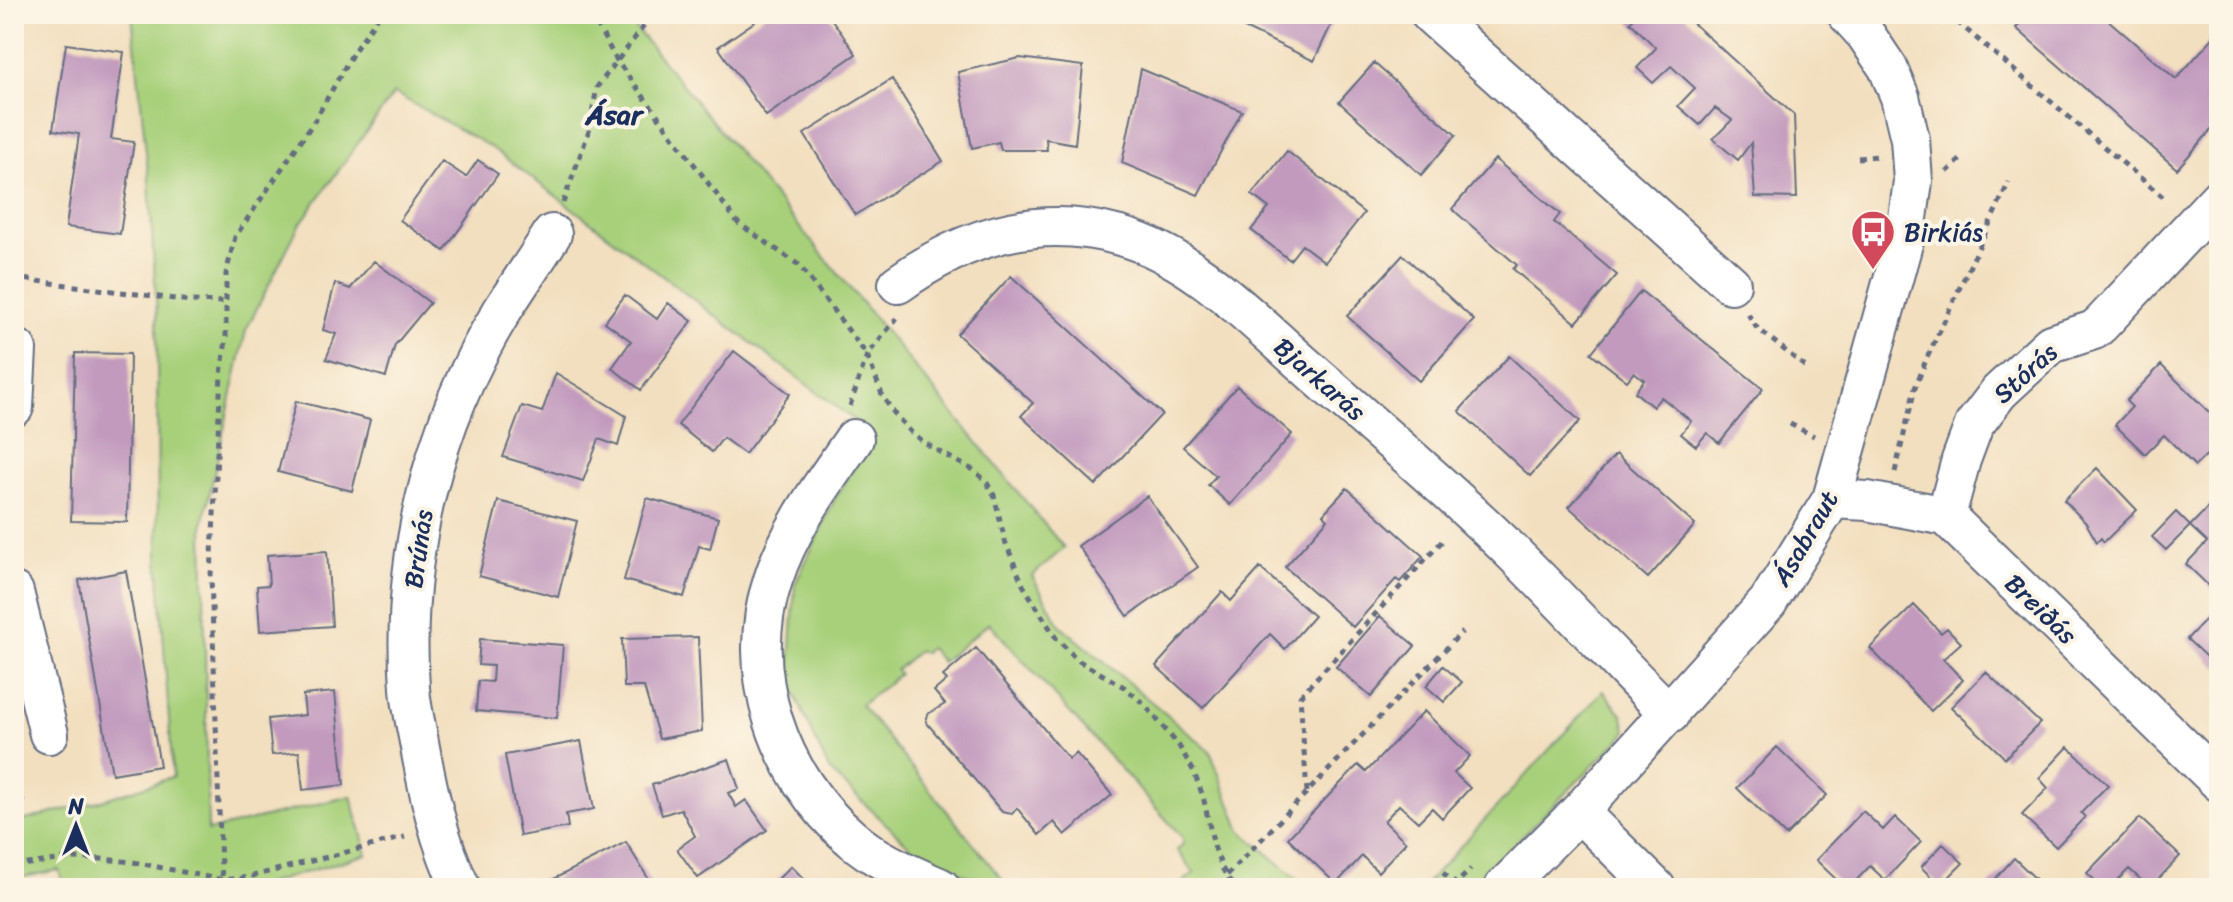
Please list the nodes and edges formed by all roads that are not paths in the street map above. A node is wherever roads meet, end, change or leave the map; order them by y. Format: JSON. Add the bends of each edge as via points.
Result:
{"nodes":[{"id":1,"x":1430,"y":14,"type":"edge"},
{"id":2,"x":1847,"y":14,"type":"edge"},
{"id":3,"x":2219,"y":198,"type":"edge"},
{"id":4,"x":552,"y":234,"type":"road end"},
{"id":5,"x":898,"y":284,"type":"road end"},
{"id":6,"x":1731,"y":284,"type":"road end"},
{"id":7,"x":17,"y":349,"type":"dead end"},
{"id":8,"x":14,"y":407,"type":"edge"},
{"id":9,"x":854,"y":439,"type":"road end"},
{"id":10,"x":1832,"y":499,"type":"junction"},
{"id":11,"x":1946,"y":516,"type":"junction"},
{"id":12,"x":14,"y":592,"type":"edge"},
{"id":13,"x":1670,"y":714,"type":"junction"},
{"id":14,"x":49,"y":734,"type":"dead end"},
{"id":15,"x":2219,"y":782,"type":"edge"},
{"id":16,"x":1579,"y":812,"type":"junction"},
{"id":17,"x":1490,"y":875,"type":"edge"},
{"id":18,"x":461,"y":888,"type":"edge"},
{"id":19,"x":941,"y":888,"type":"edge"},
{"id":20,"x":1656,"y":888,"type":"edge"}],
"edges":[{"from":1,"to":6,"type":"street"},
{"from":2,"to":10,"type":"street","name":"Ásabraut","via":[[1888,68],[1900,97],[1913,181],[1906,233]]},
{"from":3,"to":11,"type":"street","name":"Stórás","via":[[2101,324],[2051,344],[1999,392],[1974,425]]},
{"from":4,"to":18,"type":"street","name":"Brúnás","via":[[502,312],[458,400],[417,537],[408,638],[410,692],[426,786]]},
{"from":5,"to":13,"type":"street","name":"Bjarkarás","via":[[959,247],[1028,228],[1093,230],[1174,259],[1210,283],[1468,512]]},
{"from":7,"to":8,"type":"street"},
{"from":9,"to":19,"type":"street","via":[[800,518],[772,582],[762,643],[771,711],[779,743],[815,803],[862,846]]},
{"from":10,"to":11,"type":"street"},
{"from":10,"to":13,"type":"street","name":"Ásabraut","via":[[1768,602]]},
{"from":11,"to":15,"type":"street","name":"Breiðás"},
{"from":12,"to":14,"type":"street"},
{"from":13,"to":16,"type":"street","name":"Ásabraut"},
{"from":16,"to":17,"type":"street","name":"Ásabraut"},
{"from":16,"to":20,"type":"street"}]}
